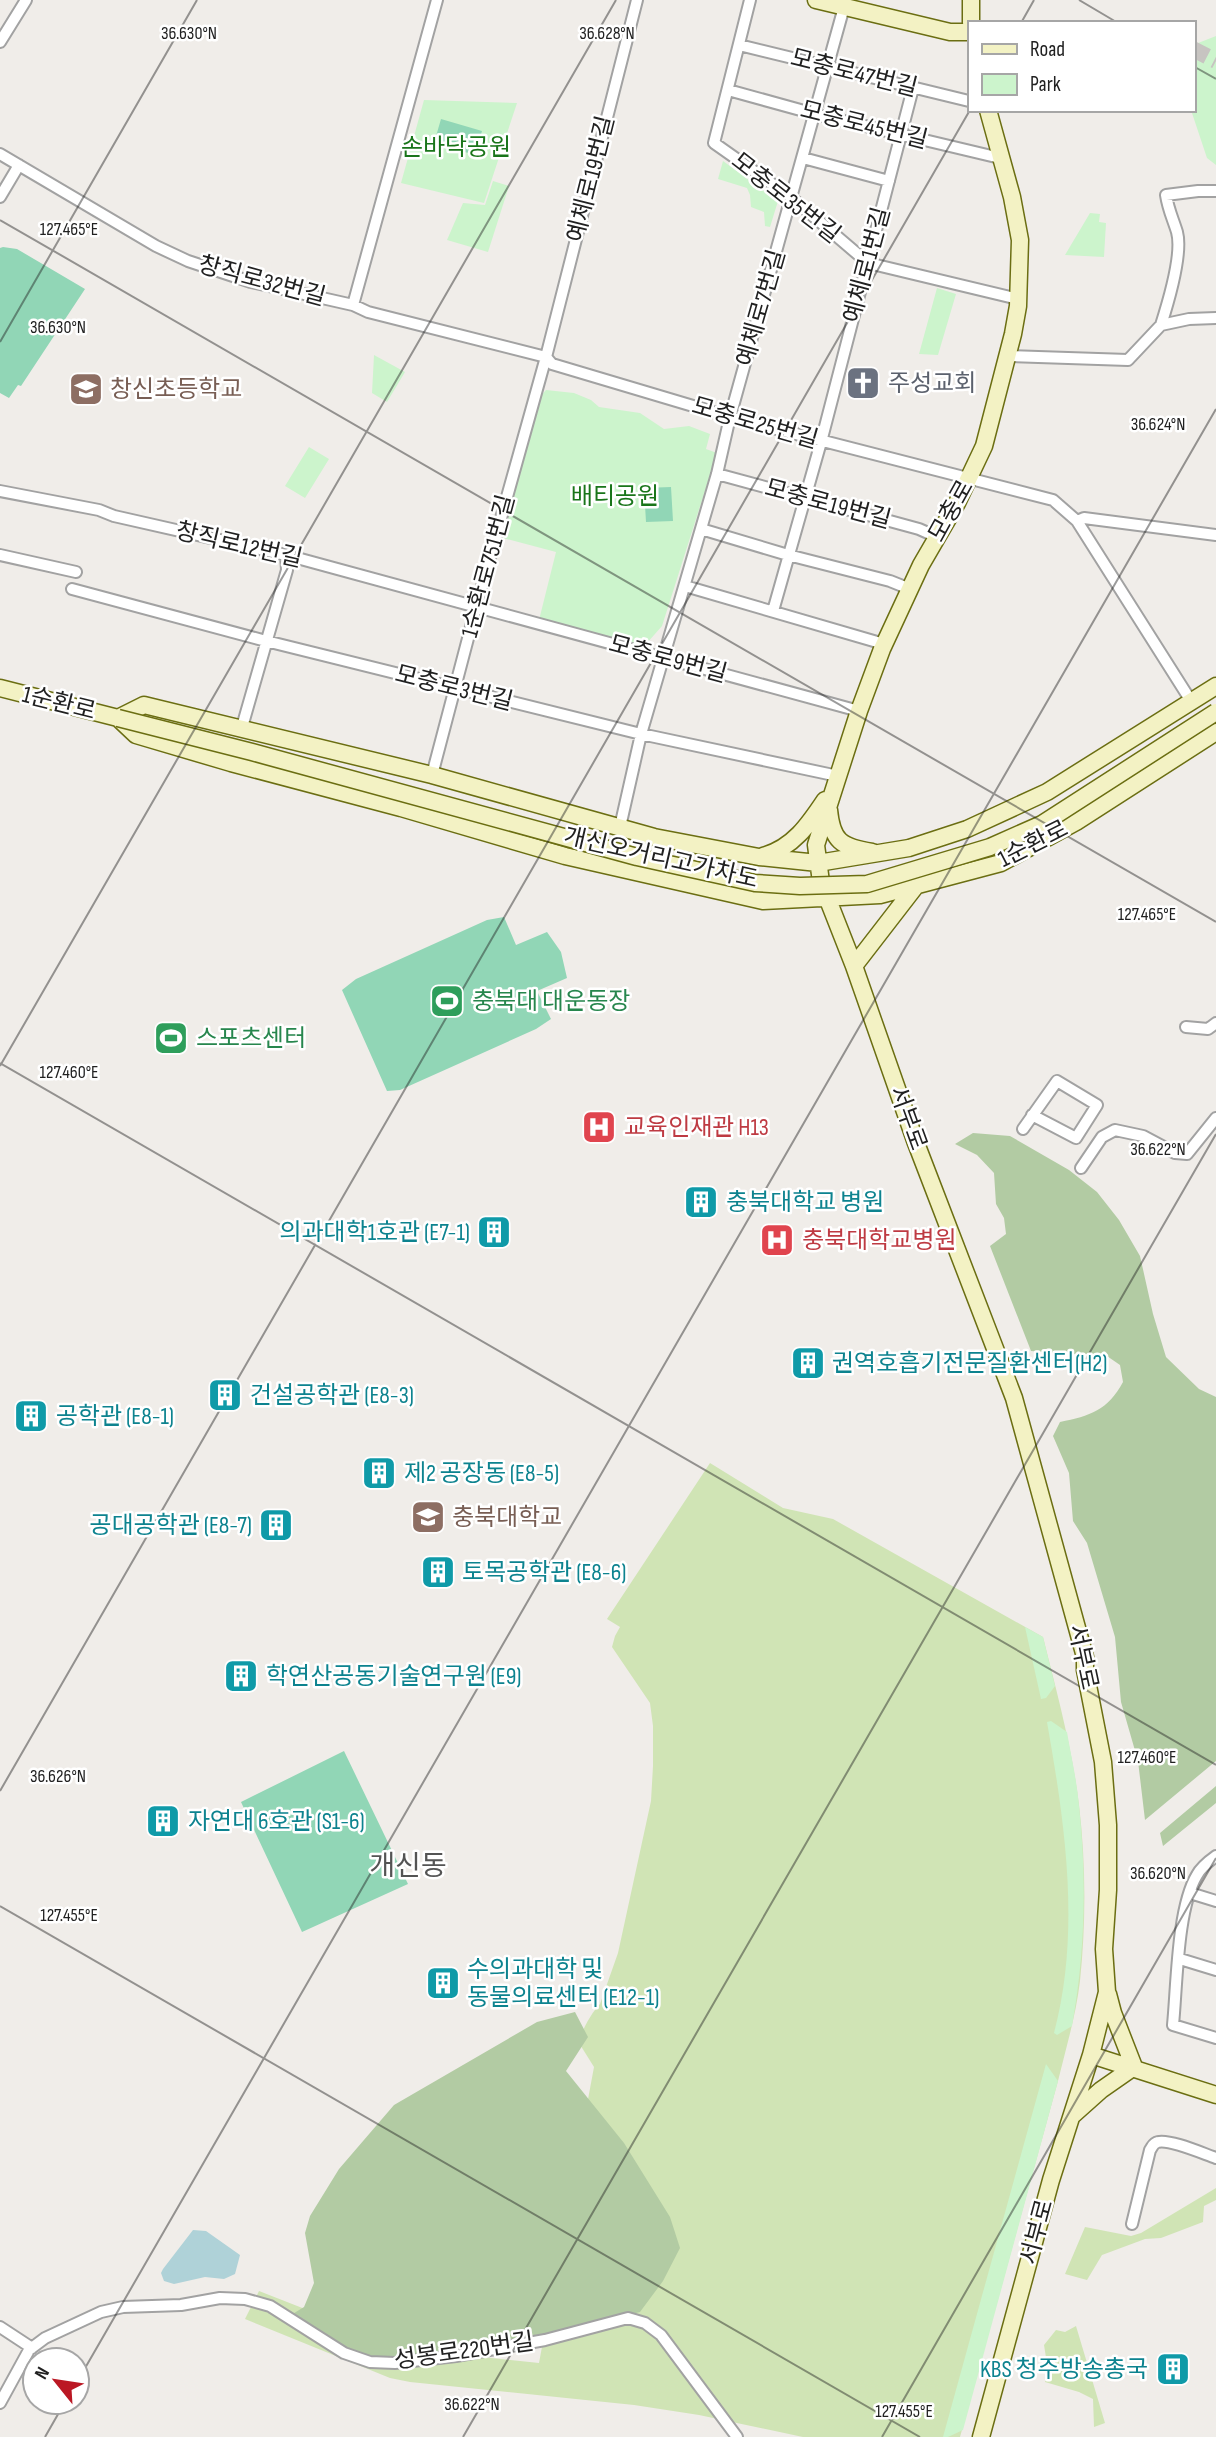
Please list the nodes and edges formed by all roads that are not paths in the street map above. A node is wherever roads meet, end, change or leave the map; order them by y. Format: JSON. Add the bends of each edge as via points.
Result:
{"nodes":[{"id":1,"x":26,"y":0,"type":"edge"},
{"id":2,"x":437,"y":0,"type":"edge"},
{"id":3,"x":637,"y":0,"type":"edge"},
{"id":4,"x":750,"y":0,"type":"edge"},
{"id":5,"x":816,"y":0,"type":"edge"},
{"id":6,"x":971,"y":0,"type":"edge"},
{"id":7,"x":844,"y":7,"type":"junction"},
{"id":8,"x":971,"y":21,"type":"edge"},
{"id":9,"x":968,"y":32,"type":"edge"},
{"id":10,"x":0,"y":42,"type":"edge"},
{"id":11,"x":739,"y":44,"type":"junction"},
{"id":12,"x":828,"y":66,"type":"junction"},
{"id":13,"x":913,"y":88,"type":"junction"},
{"id":14,"x":727,"y":90,"type":"junction"},
{"id":15,"x":968,"y":101,"type":"edge"},
{"id":16,"x":988,"y":112,"type":"edge"},
{"id":17,"x":816,"y":114,"type":"junction"},
{"id":18,"x":901,"y":134,"type":"junction"},
{"id":19,"x":0,"y":154,"type":"edge"},
{"id":20,"x":803,"y":158,"type":"junction"},
{"id":21,"x":1000,"y":158,"type":"junction"},
{"id":22,"x":19,"y":164,"type":"junction"},
{"id":23,"x":889,"y":181,"type":"junction"},
{"id":24,"x":1216,"y":191,"type":"edge"},
{"id":25,"x":0,"y":197,"type":"edge"},
{"id":26,"x":792,"y":198,"type":"junction"},
{"id":27,"x":868,"y":263,"type":"junction"},
{"id":28,"x":1018,"y":299,"type":"junction"},
{"id":29,"x":353,"y":304,"type":"junction"},
{"id":30,"x":1216,"y":318,"type":"edge"},
{"id":31,"x":1161,"y":325,"type":"junction"},
{"id":32,"x":1007,"y":356,"type":"junction"},
{"id":33,"x":546,"y":357,"type":"junction"},
{"id":34,"x":730,"y":418,"type":"junction"},
{"id":35,"x":821,"y":442,"type":"junction"},
{"id":36,"x":717,"y":474,"type":"junction"},
{"id":37,"x":969,"y":480,"type":"junction"},
{"id":38,"x":0,"y":491,"type":"edge"},
{"id":39,"x":805,"y":497,"type":"junction"},
{"id":40,"x":1077,"y":521,"type":"junction"},
{"id":41,"x":701,"y":528,"type":"junction"},
{"id":42,"x":1216,"y":534,"type":"edge"},
{"id":43,"x":937,"y":537,"type":"junction"},
{"id":44,"x":0,"y":555,"type":"edge"},
{"id":45,"x":286,"y":555,"type":"junction"},
{"id":46,"x":788,"y":555,"type":"junction"},
{"id":47,"x":76,"y":572,"type":"dead end"},
{"id":48,"x":685,"y":586,"type":"junction"},
{"id":49,"x":72,"y":589,"type":"dead end"},
{"id":50,"x":910,"y":589,"type":"junction"},
{"id":51,"x":476,"y":608,"type":"junction"},
{"id":52,"x":772,"y":611,"type":"junction"},
{"id":53,"x":266,"y":641,"type":"junction"},
{"id":54,"x":884,"y":644,"type":"junction"},
{"id":55,"x":664,"y":657,"type":"junction"},
{"id":56,"x":1216,"y":686,"type":"edge"},
{"id":57,"x":0,"y":688,"type":"edge"},
{"id":58,"x":456,"y":688,"type":"junction"},
{"id":59,"x":1191,"y":701,"type":"junction"},
{"id":60,"x":859,"y":710,"type":"junction"},
{"id":61,"x":1216,"y":712,"type":"edge"},
{"id":62,"x":118,"y":719,"type":"junction"},
{"id":63,"x":242,"y":727,"type":"junction"},
{"id":64,"x":1216,"y":732,"type":"edge"},
{"id":65,"x":641,"y":734,"type":"junction"},
{"id":66,"x":432,"y":775,"type":"junction"},
{"id":67,"x":838,"y":776,"type":"junction"},
{"id":68,"x":828,"y":806,"type":"junction"},
{"id":69,"x":620,"y":827,"type":"junction"},
{"id":70,"x":881,"y":853,"type":"junction"},
{"id":71,"x":759,"y":857,"type":"junction"},
{"id":72,"x":818,"y":863,"type":"junction"},
{"id":73,"x":915,"y":887,"type":"junction"},
{"id":74,"x":828,"y":899,"type":"junction"},
{"id":75,"x":854,"y":966,"type":"junction"},
{"id":76,"x":1216,"y":1023,"type":"edge"},
{"id":77,"x":1186,"y":1027,"type":"dead end"},
{"id":78,"x":1032,"y":1115,"type":"junction"},
{"id":79,"x":1216,"y":1118,"type":"edge"},
{"id":80,"x":1023,"y":1129,"type":"dead end"},
{"id":81,"x":1081,"y":1168,"type":"dead end"},
{"id":82,"x":1216,"y":1856,"type":"edge"},
{"id":83,"x":1190,"y":1893,"type":"junction"},
{"id":84,"x":1216,"y":1901,"type":"edge"},
{"id":85,"x":1180,"y":1959,"type":"junction"},
{"id":86,"x":1216,"y":1970,"type":"edge"},
{"id":87,"x":1107,"y":1992,"type":"junction"},
{"id":88,"x":1216,"y":2038,"type":"edge"},
{"id":89,"x":1091,"y":2055,"type":"junction"},
{"id":90,"x":1134,"y":2067,"type":"junction"},
{"id":91,"x":1216,"y":2095,"type":"edge"},
{"id":92,"x":1073,"y":2115,"type":"junction"},
{"id":93,"x":1216,"y":2158,"type":"edge"},
{"id":94,"x":1132,"y":2224,"type":"dead end"},
{"id":95,"x":0,"y":2326,"type":"edge"},
{"id":96,"x":29,"y":2346,"type":"edge"},
{"id":97,"x":35,"y":2346,"type":"edge"},
{"id":98,"x":21,"y":2363,"type":"edge"},
{"id":99,"x":0,"y":2403,"type":"edge"},
{"id":100,"x":737,"y":2437,"type":"edge"},
{"id":101,"x":981,"y":2437,"type":"edge"}],
"edges":[{"from":1,"to":10,"type":"street"},
{"from":2,"to":29,"type":"street"},
{"from":3,"to":33,"type":"street","name":"예체로19번길"},
{"from":4,"to":11,"type":"street"},
{"from":5,"to":7,"type":"main road"},
{"from":6,"to":8,"type":"main road"},
{"from":7,"to":9,"type":"main road","via":[[950,32]]},
{"from":7,"to":12,"type":"street","name":"예체로7번길"},
{"from":11,"to":12,"type":"street","name":"모충로47번길"},
{"from":11,"to":14,"type":"street"},
{"from":12,"to":13,"type":"street","name":"모충로47번길"},
{"from":12,"to":17,"type":"street","name":"예체로7번길"},
{"from":13,"to":15,"type":"street","name":"모충로47번길"},
{"from":13,"to":18,"type":"street","name":"예체로1번길"},
{"from":14,"to":17,"type":"street","name":"모충로45번길"},
{"from":14,"to":26,"type":"street","name":"모충로35번길","via":[[714,143]]},
{"from":16,"to":21,"type":"main road","name":"모충로"},
{"from":17,"to":18,"type":"street","name":"모충로45번길"},
{"from":17,"to":20,"type":"street","name":"예체로7번길"},
{"from":18,"to":21,"type":"street","name":"모충로45번길"},
{"from":18,"to":23,"type":"street","name":"예체로1번길"},
{"from":19,"to":22,"type":"street","name":"창직로32번길"},
{"from":20,"to":23,"type":"street"},
{"from":20,"to":26,"type":"street","name":"예체로7번길"},
{"from":21,"to":28,"type":"main road","name":"모충로","via":[[1020,240]]},
{"from":22,"to":25,"type":"street"},
{"from":22,"to":29,"type":"street","name":"창직로32번길","via":[[188,261],[251,282]]},
{"from":23,"to":27,"type":"street","name":"예체로1번길"},
{"from":24,"to":31,"type":"street","via":[[1166,195],[1178,234],[1173,287]]},
{"from":26,"to":27,"type":"street","name":"모충로35번길"},
{"from":26,"to":34,"type":"street","name":"예체로7번길"},
{"from":27,"to":28,"type":"street","name":"모충로35번길"},
{"from":27,"to":35,"type":"street","name":"예체로1번길"},
{"from":28,"to":32,"type":"main road","name":"모충로"},
{"from":29,"to":33,"type":"street","name":"창직로32번길","via":[[368,312]]},
{"from":30,"to":31,"type":"street"},
{"from":31,"to":32,"type":"street","via":[[1128,360]]},
{"from":32,"to":37,"type":"main road","name":"모충로","via":[[984,446]]},
{"from":33,"to":34,"type":"street","name":"모충로25번길","via":[[552,363]]},
{"from":33,"to":51,"type":"street","name":"1순환로751번길"},
{"from":34,"to":35,"type":"street","name":"모충로25번길"},
{"from":34,"to":36,"type":"street"},
{"from":35,"to":37,"type":"street","name":"모충로25번길"},
{"from":35,"to":39,"type":"street","name":"예체로1번길"},
{"from":36,"to":39,"type":"street","name":"모충로19번길"},
{"from":36,"to":41,"type":"street"},
{"from":37,"to":40,"type":"street","name":"모충로25번길","via":[[1053,500]]},
{"from":37,"to":43,"type":"main road","name":"모충로"},
{"from":38,"to":45,"type":"street","name":"창직로12번길"},
{"from":39,"to":43,"type":"street","name":"모충로19번길"},
{"from":39,"to":46,"type":"street","name":"예체로1번길"},
{"from":40,"to":42,"type":"street","via":[[1083,517]]},
{"from":40,"to":59,"type":"street","name":"모충로25번길"},
{"from":41,"to":46,"type":"street"},
{"from":41,"to":48,"type":"street"},
{"from":43,"to":50,"type":"main road","name":"모충로"},
{"from":44,"to":47,"type":"street"},
{"from":45,"to":51,"type":"street","name":"창직로12번길"},
{"from":45,"to":53,"type":"street","via":[[287,570]]},
{"from":46,"to":50,"type":"street"},
{"from":46,"to":52,"type":"street","name":"예체로1번길"},
{"from":48,"to":52,"type":"street"},
{"from":48,"to":55,"type":"street"},
{"from":49,"to":53,"type":"street","name":"모충로3번길"},
{"from":50,"to":54,"type":"main road","name":"모충로"},
{"from":51,"to":55,"type":"street","name":"모충로9번길"},
{"from":51,"to":58,"type":"street","name":"1순환로751번길"},
{"from":52,"to":54,"type":"street"},
{"from":53,"to":58,"type":"street","name":"모충로3번길"},
{"from":53,"to":63,"type":"street"},
{"from":54,"to":60,"type":"main road","name":"모충로"},
{"from":55,"to":60,"type":"street","name":"모충로9번길"},
{"from":55,"to":65,"type":"street"},
{"from":56,"to":59,"type":"main road"},
{"from":57,"to":62,"type":"main road","name":"1순환로"},
{"from":58,"to":65,"type":"street","name":"모충로3번길"},
{"from":58,"to":66,"type":"street","name":"1순환로751번길"},
{"from":59,"to":70,"type":"main road","via":[[1047,792],[967,829]]},
{"from":60,"to":67,"type":"main road","name":"모충로"},
{"from":61,"to":62,"type":"main road","name":"개신오거리고가차도","bridge":true,"via":[[1042,824],[990,847],[867,884],[800,886],[755,883],[636,857]]},
{"from":62,"to":63,"type":"main road","via":[[144,705]]},
{"from":62,"to":74,"type":"main road","name":"1순환로","via":[[136,736],[565,856],[763,901]]},
{"from":63,"to":66,"type":"main road"},
{"from":64,"to":73,"type":"main road","name":"1순환로","via":[[1076,822],[1001,863]]},
{"from":65,"to":67,"type":"street","name":"모충로3번길"},
{"from":65,"to":69,"type":"street"},
{"from":66,"to":69,"type":"main road"},
{"from":67,"to":68,"type":"main road","name":"모충로"},
{"from":67,"to":71,"type":"main road","via":[[796,838]]},
{"from":68,"to":70,"type":"main road","via":[[835,838],[857,849]]},
{"from":68,"to":72,"type":"main road","name":"모충로","via":[[816,845]]},
{"from":69,"to":71,"type":"main road"},
{"from":70,"to":72,"type":"main road"},
{"from":71,"to":72,"type":"main road"},
{"from":72,"to":74,"type":"main road","name":"모충로"},
{"from":73,"to":74,"type":"main road","name":"1순환로"},
{"from":73,"to":75,"type":"main road"},
{"from":74,"to":75,"type":"main road","name":"서부로"},
{"from":75,"to":87,"type":"main road","name":"서부로","via":[[1014,1398],[1085,1657],[1103,1762],[1108,1825]]},
{"from":76,"to":77,"type":"street","via":[[1208,1029]]},
{"from":78,"to":78,"type":"street","via":[[1057,1081],[1097,1105],[1076,1138]]},
{"from":78,"to":80,"type":"street"},
{"from":79,"to":81,"type":"street","via":[[1186,1154],[1115,1130],[1102,1137]]},
{"from":82,"to":83,"type":"street","via":[[1199,1871]]},
{"from":83,"to":84,"type":"street"},
{"from":83,"to":85,"type":"street"},
{"from":85,"to":86,"type":"street"},
{"from":85,"to":88,"type":"street","via":[[1173,2025]]},
{"from":87,"to":89,"type":"main road","name":"서부로"},
{"from":87,"to":90,"type":"main road"},
{"from":89,"to":90,"type":"main road"},
{"from":89,"to":92,"type":"main road","name":"서부로"},
{"from":90,"to":91,"type":"main road"},
{"from":90,"to":92,"type":"main road"},
{"from":92,"to":101,"type":"main road","name":"서부로"},
{"from":93,"to":94,"type":"street","via":[[1168,2143],[1154,2144]]},
{"from":95,"to":96,"type":"street"},
{"from":97,"to":100,"type":"street","name":"성봉로220번길","via":[[101,2312],[220,2298],[244,2298],[270,2306],[344,2353],[370,2362],[456,2356],[545,2340],[628,2318],[661,2334]]},
{"from":98,"to":99,"type":"street","name":"성봉로220번길"}]}
